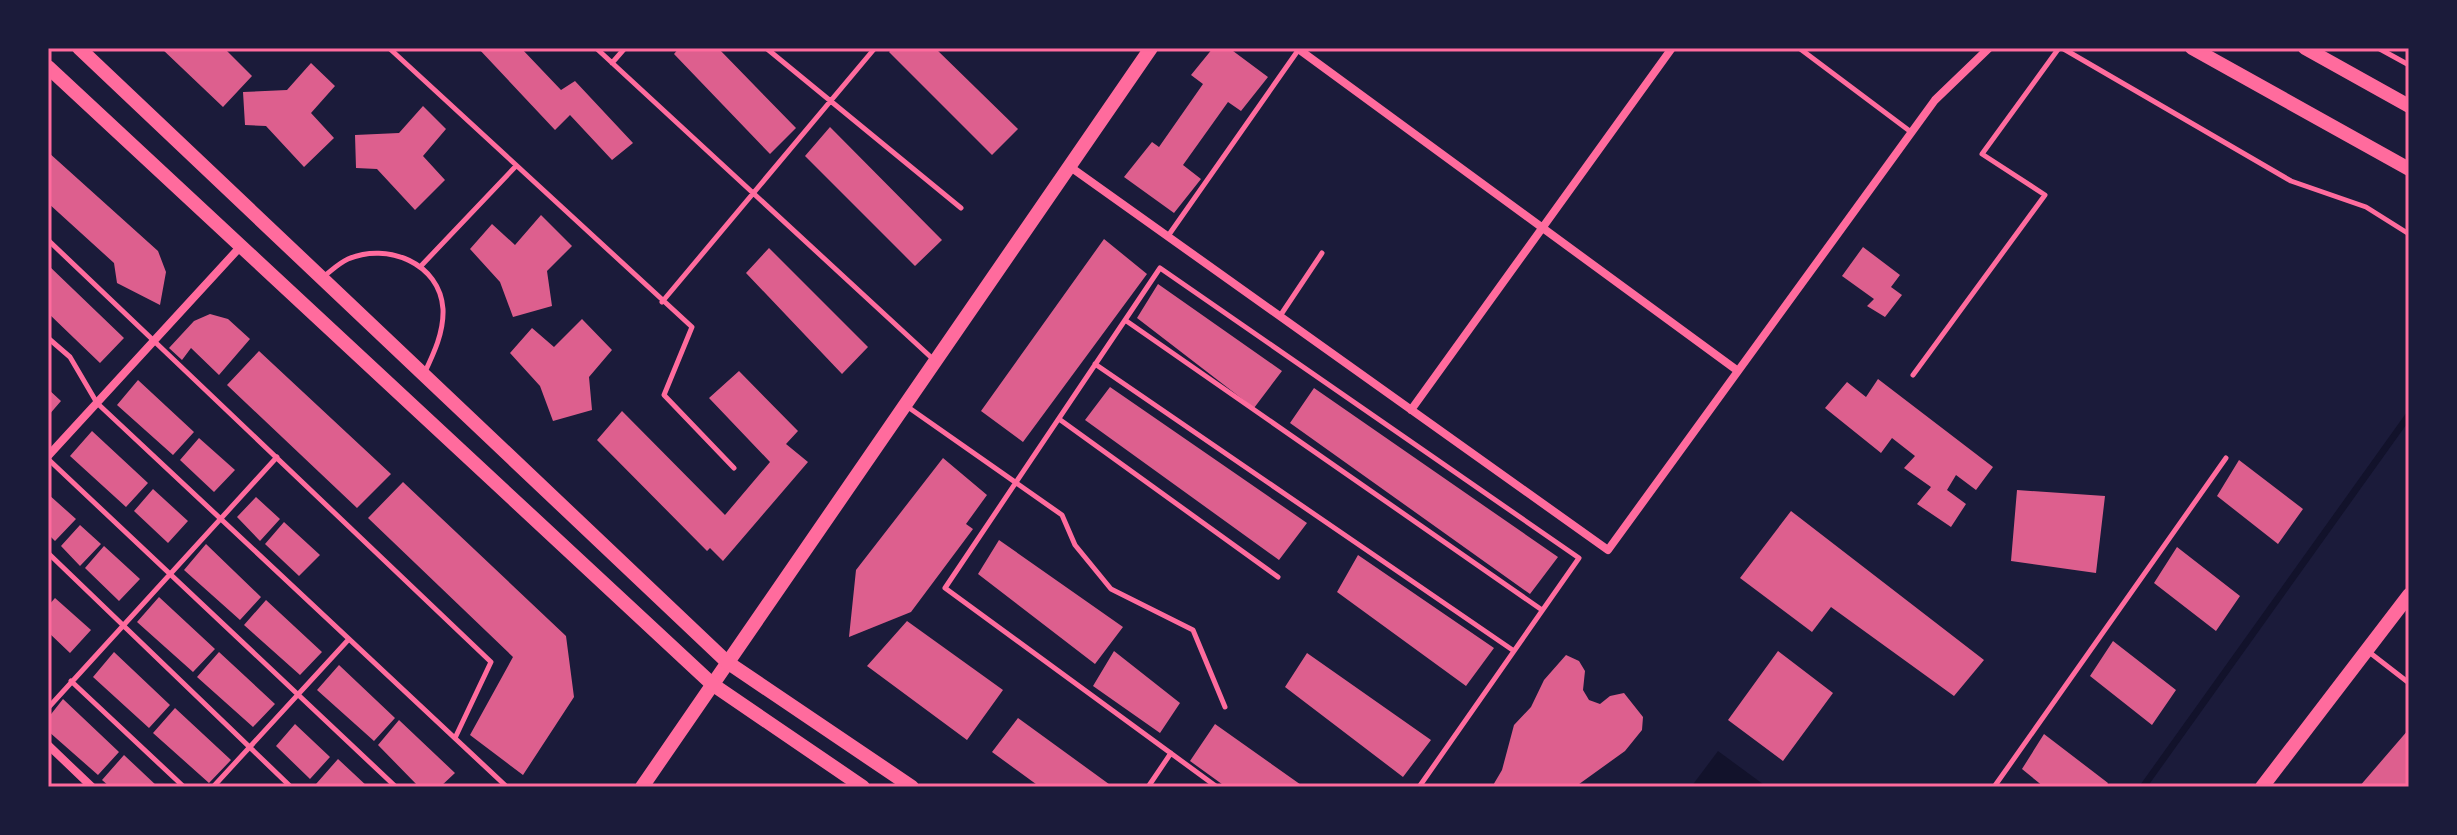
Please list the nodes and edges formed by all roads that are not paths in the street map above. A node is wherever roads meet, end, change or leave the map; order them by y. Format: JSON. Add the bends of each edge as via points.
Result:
{"nodes":[{"id":1,"x":79,"y":48,"type":"edge"},
{"id":2,"x":389,"y":48,"type":"edge"},
{"id":3,"x":596,"y":48,"type":"edge"},
{"id":4,"x":625,"y":48,"type":"edge"},
{"id":5,"x":766,"y":48,"type":"edge"},
{"id":6,"x":875,"y":48,"type":"edge"},
{"id":7,"x":1151,"y":48,"type":"edge"},
{"id":8,"x":1299,"y":48,"type":"edge"},
{"id":9,"x":1672,"y":48,"type":"edge"},
{"id":10,"x":1799,"y":48,"type":"edge"},
{"id":11,"x":1989,"y":48,"type":"edge"},
{"id":12,"x":2060,"y":48,"type":"edge"},
{"id":13,"x":2192,"y":48,"type":"edge"},
{"id":14,"x":2305,"y":48,"type":"edge"},
{"id":15,"x":2378,"y":48,"type":"edge"},
{"id":16,"x":612,"y":63,"type":"junction"},
{"id":17,"x":2409,"y":65,"type":"edge"},
{"id":18,"x":48,"y":67,"type":"edge"},
{"id":19,"x":830,"y":103,"type":"junction"},
{"id":20,"x":2409,"y":106,"type":"edge"},
{"id":21,"x":1911,"y":132,"type":"junction"},
{"id":22,"x":1069,"y":166,"type":"junction"},
{"id":23,"x":515,"y":167,"type":"junction"},
{"id":24,"x":2409,"y":169,"type":"edge"},
{"id":25,"x":754,"y":195,"type":"junction"},
{"id":26,"x":961,"y":208,"type":"dead end"},
{"id":27,"x":1542,"y":228,"type":"junction"},
{"id":28,"x":2409,"y":234,"type":"edge"},
{"id":29,"x":1168,"y":236,"type":"junction"},
{"id":30,"x":48,"y":240,"type":"edge"},
{"id":31,"x":241,"y":246,"type":"junction"},
{"id":32,"x":1322,"y":253,"type":"dead end"},
{"id":33,"x":420,"y":267,"type":"junction"},
{"id":34,"x":321,"y":278,"type":"junction"},
{"id":35,"x":662,"y":302,"type":"junction"},
{"id":36,"x":1280,"y":316,"type":"junction"},
{"id":37,"x":1125,"y":320,"type":"junction"},
{"id":38,"x":48,"y":338,"type":"edge"},
{"id":39,"x":155,"y":340,"type":"junction"},
{"id":40,"x":935,"y":361,"type":"junction"},
{"id":41,"x":1095,"y":364,"type":"junction"},
{"id":42,"x":1738,"y":371,"type":"junction"},
{"id":43,"x":424,"y":375,"type":"junction"},
{"id":44,"x":1913,"y":375,"type":"dead end"},
{"id":45,"x":97,"y":403,"type":"junction"},
{"id":46,"x":904,"y":405,"type":"junction"},
{"id":47,"x":1411,"y":410,"type":"junction"},
{"id":48,"x":1059,"y":419,"type":"junction"},
{"id":49,"x":48,"y":457,"type":"edge"},
{"id":50,"x":277,"y":457,"type":"junction"},
{"id":51,"x":2226,"y":458,"type":"dead end"},
{"id":52,"x":734,"y":468,"type":"dead end"},
{"id":53,"x":1017,"y":481,"type":"junction"},
{"id":54,"x":221,"y":519,"type":"junction"},
{"id":55,"x":48,"y":553,"type":"edge"},
{"id":56,"x":170,"y":574,"type":"junction"},
{"id":57,"x":1278,"y":577,"type":"dead end"},
{"id":58,"x":2409,"y":595,"type":"edge"},
{"id":59,"x":1542,"y":610,"type":"junction"},
{"id":60,"x":123,"y":626,"type":"junction"},
{"id":61,"x":349,"y":639,"type":"junction"},
{"id":62,"x":2367,"y":650,"type":"junction"},
{"id":63,"x":1514,"y":651,"type":"junction"},
{"id":64,"x":727,"y":662,"type":"junction"},
{"id":65,"x":71,"y":681,"type":"junction"},
{"id":66,"x":2409,"y":683,"type":"edge"},
{"id":67,"x":712,"y":684,"type":"junction"},
{"id":68,"x":298,"y":694,"type":"junction"},
{"id":69,"x":1225,"y":707,"type":"dead end"},
{"id":70,"x":48,"y":708,"type":"edge"},
{"id":71,"x":455,"y":738,"type":"junction"},
{"id":72,"x":48,"y":745,"type":"edge"},
{"id":73,"x":250,"y":747,"type":"junction"},
{"id":74,"x":1171,"y":753,"type":"junction"},
{"id":75,"x":92,"y":787,"type":"edge"},
{"id":76,"x":184,"y":787,"type":"edge"},
{"id":77,"x":213,"y":787,"type":"edge"},
{"id":78,"x":291,"y":787,"type":"edge"},
{"id":79,"x":396,"y":787,"type":"edge"},
{"id":80,"x":507,"y":787,"type":"edge"},
{"id":81,"x":642,"y":787,"type":"edge"},
{"id":82,"x":863,"y":787,"type":"edge"},
{"id":83,"x":912,"y":787,"type":"edge"},
{"id":84,"x":1148,"y":787,"type":"edge"},
{"id":85,"x":1217,"y":787,"type":"edge"},
{"id":86,"x":1419,"y":787,"type":"edge"},
{"id":87,"x":1994,"y":787,"type":"edge"},
{"id":88,"x":2262,"y":787,"type":"edge"}],
"edges":[{"from":1,"to":34,"type":"main road"},
{"from":2,"to":23,"type":"lane"},
{"from":3,"to":16,"type":"lane"},
{"from":4,"to":16,"type":"lane"},
{"from":5,"to":19,"type":"lane"},
{"from":6,"to":19,"type":"lane"},
{"from":7,"to":22,"type":"main road"},
{"from":8,"to":27,"type":"street"},
{"from":8,"to":29,"type":"lane"},
{"from":9,"to":27,"type":"street"},
{"from":10,"to":21,"type":"lane"},
{"from":11,"to":21,"type":"street","via":[[1935,100]]},
{"from":12,"to":28,"type":"lane","via":[[2291,181],[2366,207]]},
{"from":12,"to":44,"type":"lane","via":[[1982,154],[2045,195]]},
{"from":13,"to":24,"type":"main road"},
{"from":14,"to":20,"type":"main road"},
{"from":15,"to":17,"type":"lane"},
{"from":16,"to":25,"type":"lane"},
{"from":18,"to":31,"type":"main road"},
{"from":19,"to":25,"type":"lane"},
{"from":19,"to":26,"type":"lane"},
{"from":21,"to":42,"type":"street"},
{"from":22,"to":29,"type":"street"},
{"from":22,"to":40,"type":"main road"},
{"from":23,"to":33,"type":"lane"},
{"from":23,"to":35,"type":"lane"},
{"from":25,"to":35,"type":"lane"},
{"from":25,"to":40,"type":"lane"},
{"from":27,"to":42,"type":"street"},
{"from":27,"to":47,"type":"street"},
{"from":29,"to":36,"type":"street"},
{"from":30,"to":39,"type":"lane"},
{"from":31,"to":39,"type":"street"},
{"from":31,"to":67,"type":"main road"},
{"from":32,"to":36,"type":"lane"},
{"from":33,"to":34,"type":"lane","via":[[408,258],[377,252],[348,259]]},
{"from":33,"to":43,"type":"lane","via":[[430,273],[443,307],[439,343]]},
{"from":34,"to":43,"type":"main road"},
{"from":35,"to":52,"type":"lane","via":[[692,327],[664,395]]},
{"from":36,"to":47,"type":"street"},
{"from":37,"to":41,"type":"lane"},
{"from":37,"to":59,"type":"lane"},
{"from":37,"to":59,"type":"lane","via":[[1160,268],[1579,558]]},
{"from":38,"to":45,"type":"lane","via":[[70,357]]},
{"from":39,"to":45,"type":"street"},
{"from":39,"to":50,"type":"lane"},
{"from":40,"to":46,"type":"main road"},
{"from":41,"to":48,"type":"lane"},
{"from":41,"to":63,"type":"lane"},
{"from":42,"to":47,"type":"street","via":[[1608,550]]},
{"from":43,"to":64,"type":"main road"},
{"from":45,"to":49,"type":"street"},
{"from":45,"to":54,"type":"lane"},
{"from":46,"to":53,"type":"lane"},
{"from":46,"to":64,"type":"main road"},
{"from":48,"to":53,"type":"lane"},
{"from":48,"to":57,"type":"lane"},
{"from":49,"to":56,"type":"lane"},
{"from":50,"to":54,"type":"lane"},
{"from":50,"to":71,"type":"lane","via":[[491,662]]},
{"from":51,"to":87,"type":"lane"},
{"from":53,"to":69,"type":"lane","via":[[1062,515],[1075,545],[1111,589],[1193,630]]},
{"from":53,"to":74,"type":"lane","via":[[945,588]]},
{"from":54,"to":56,"type":"lane"},
{"from":54,"to":61,"type":"lane"},
{"from":55,"to":60,"type":"lane"},
{"from":56,"to":60,"type":"lane"},
{"from":56,"to":68,"type":"lane"},
{"from":58,"to":62,"type":"main road"},
{"from":59,"to":63,"type":"lane"},
{"from":60,"to":65,"type":"lane"},
{"from":60,"to":73,"type":"lane"},
{"from":61,"to":68,"type":"lane"},
{"from":61,"to":71,"type":"lane"},
{"from":62,"to":66,"type":"lane"},
{"from":62,"to":88,"type":"main road"},
{"from":63,"to":86,"type":"lane"},
{"from":64,"to":67,"type":"main road"},
{"from":64,"to":83,"type":"main road"},
{"from":65,"to":70,"type":"lane"},
{"from":65,"to":76,"type":"lane"},
{"from":67,"to":81,"type":"main road"},
{"from":67,"to":82,"type":"main road"},
{"from":68,"to":73,"type":"lane"},
{"from":68,"to":79,"type":"lane"},
{"from":71,"to":80,"type":"lane"},
{"from":72,"to":75,"type":"street"},
{"from":73,"to":77,"type":"lane"},
{"from":73,"to":78,"type":"lane"},
{"from":74,"to":84,"type":"lane"},
{"from":74,"to":85,"type":"lane"}]}
